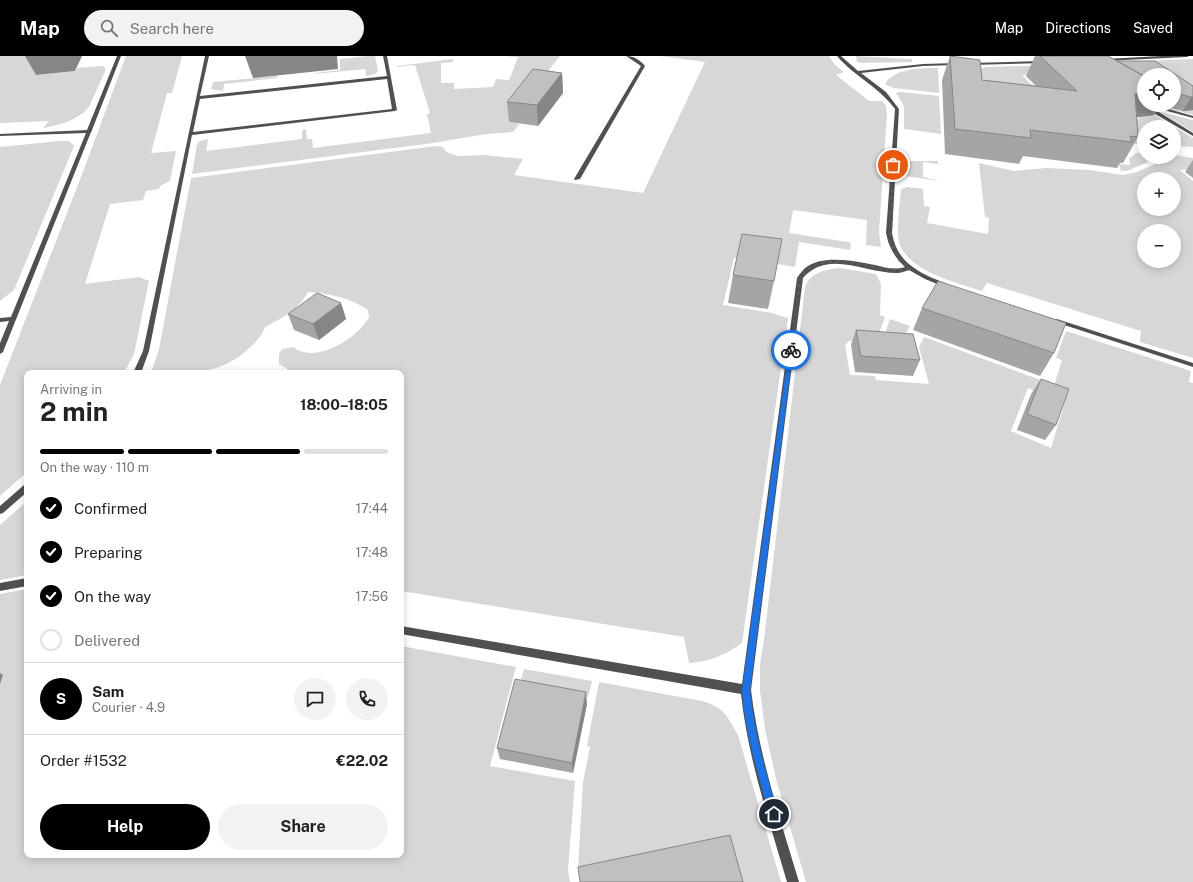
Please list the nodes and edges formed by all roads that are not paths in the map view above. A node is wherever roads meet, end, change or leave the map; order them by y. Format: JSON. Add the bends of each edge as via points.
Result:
{"nodes":[{"id":1,"x":119,"y":56,"type":"edge"},
{"id":2,"x":207,"y":56,"type":"edge"},
{"id":3,"x":385,"y":56,"type":"edge"},
{"id":4,"x":628,"y":56,"type":"edge"},
{"id":5,"x":839,"y":56,"type":"edge"},
{"id":6,"x":1187,"y":56,"type":"edge"},
{"id":7,"x":1096,"y":60,"type":"edge"},
{"id":8,"x":1046,"y":62,"type":"edge"},
{"id":9,"x":857,"y":72,"type":"junction"},
{"id":10,"x":389,"y":77,"type":"junction"},
{"id":11,"x":198,"y":98,"type":"junction"},
{"id":12,"x":1155,"y":112,"type":"edge"},
{"id":13,"x":1175,"y":112,"type":"edge"},
{"id":14,"x":1193,"y":117,"type":"edge"},
{"id":15,"x":90,"y":131,"type":"junction"},
{"id":16,"x":190,"y":134,"type":"junction"},
{"id":17,"x":0,"y":135,"type":"edge"},
{"id":18,"x":1193,"y":135,"type":"edge"},
{"id":19,"x":577,"y":179,"type":"dead end"},
{"id":20,"x":910,"y":268,"type":"junction"},
{"id":21,"x":953,"y":288,"type":"edge"},
{"id":22,"x":14,"y":319,"type":"junction"},
{"id":23,"x":0,"y":320,"type":"edge"},
{"id":24,"x":1053,"y":320,"type":"edge"},
{"id":25,"x":0,"y":352,"type":"edge"},
{"id":26,"x":1193,"y":365,"type":"edge"},
{"id":27,"x":138,"y":370,"type":"edge"},
{"id":28,"x":24,"y":491,"type":"edge"},
{"id":29,"x":0,"y":511,"type":"edge"},
{"id":30,"x":24,"y":583,"type":"edge"},
{"id":31,"x":0,"y":587,"type":"edge"},
{"id":32,"x":404,"y":631,"type":"edge"},
{"id":33,"x":746,"y":690,"type":"junction"},
{"id":34,"x":793,"y":882,"type":"edge"}],
"edges":[{"from":1,"to":15,"type":"lane"},
{"from":2,"to":11,"type":"lane"},
{"from":3,"to":10,"type":"lane"},
{"from":4,"to":19,"type":"lane","via":[[643,66]]},
{"from":5,"to":9,"type":"lane"},
{"from":6,"to":7,"type":"lane"},
{"from":8,"to":9,"type":"lane","via":[[923,65]]},
{"from":9,"to":20,"type":"lane","via":[[886,94],[897,108],[890,241],[899,259]]},
{"from":10,"to":11,"type":"lane"},
{"from":10,"to":16,"type":"lane","via":[[395,110]]},
{"from":11,"to":16,"type":"lane"},
{"from":12,"to":18,"type":"lane"},
{"from":13,"to":14,"type":"lane"},
{"from":15,"to":17,"type":"lane"},
{"from":15,"to":22,"type":"lane"},
{"from":16,"to":27,"type":"lane","via":[[146,351]]},
{"from":20,"to":21,"type":"lane"},
{"from":20,"to":33,"type":"lane","via":[[898,271],[829,261],[813,265],[804,271],[800,278]]},
{"from":22,"to":23,"type":"lane"},
{"from":22,"to":25,"type":"lane"},
{"from":24,"to":26,"type":"lane"},
{"from":28,"to":29,"type":"lane"},
{"from":30,"to":31,"type":"lane"},
{"from":32,"to":33,"type":"lane"},
{"from":33,"to":34,"type":"lane","via":[[754,742]]}]}
